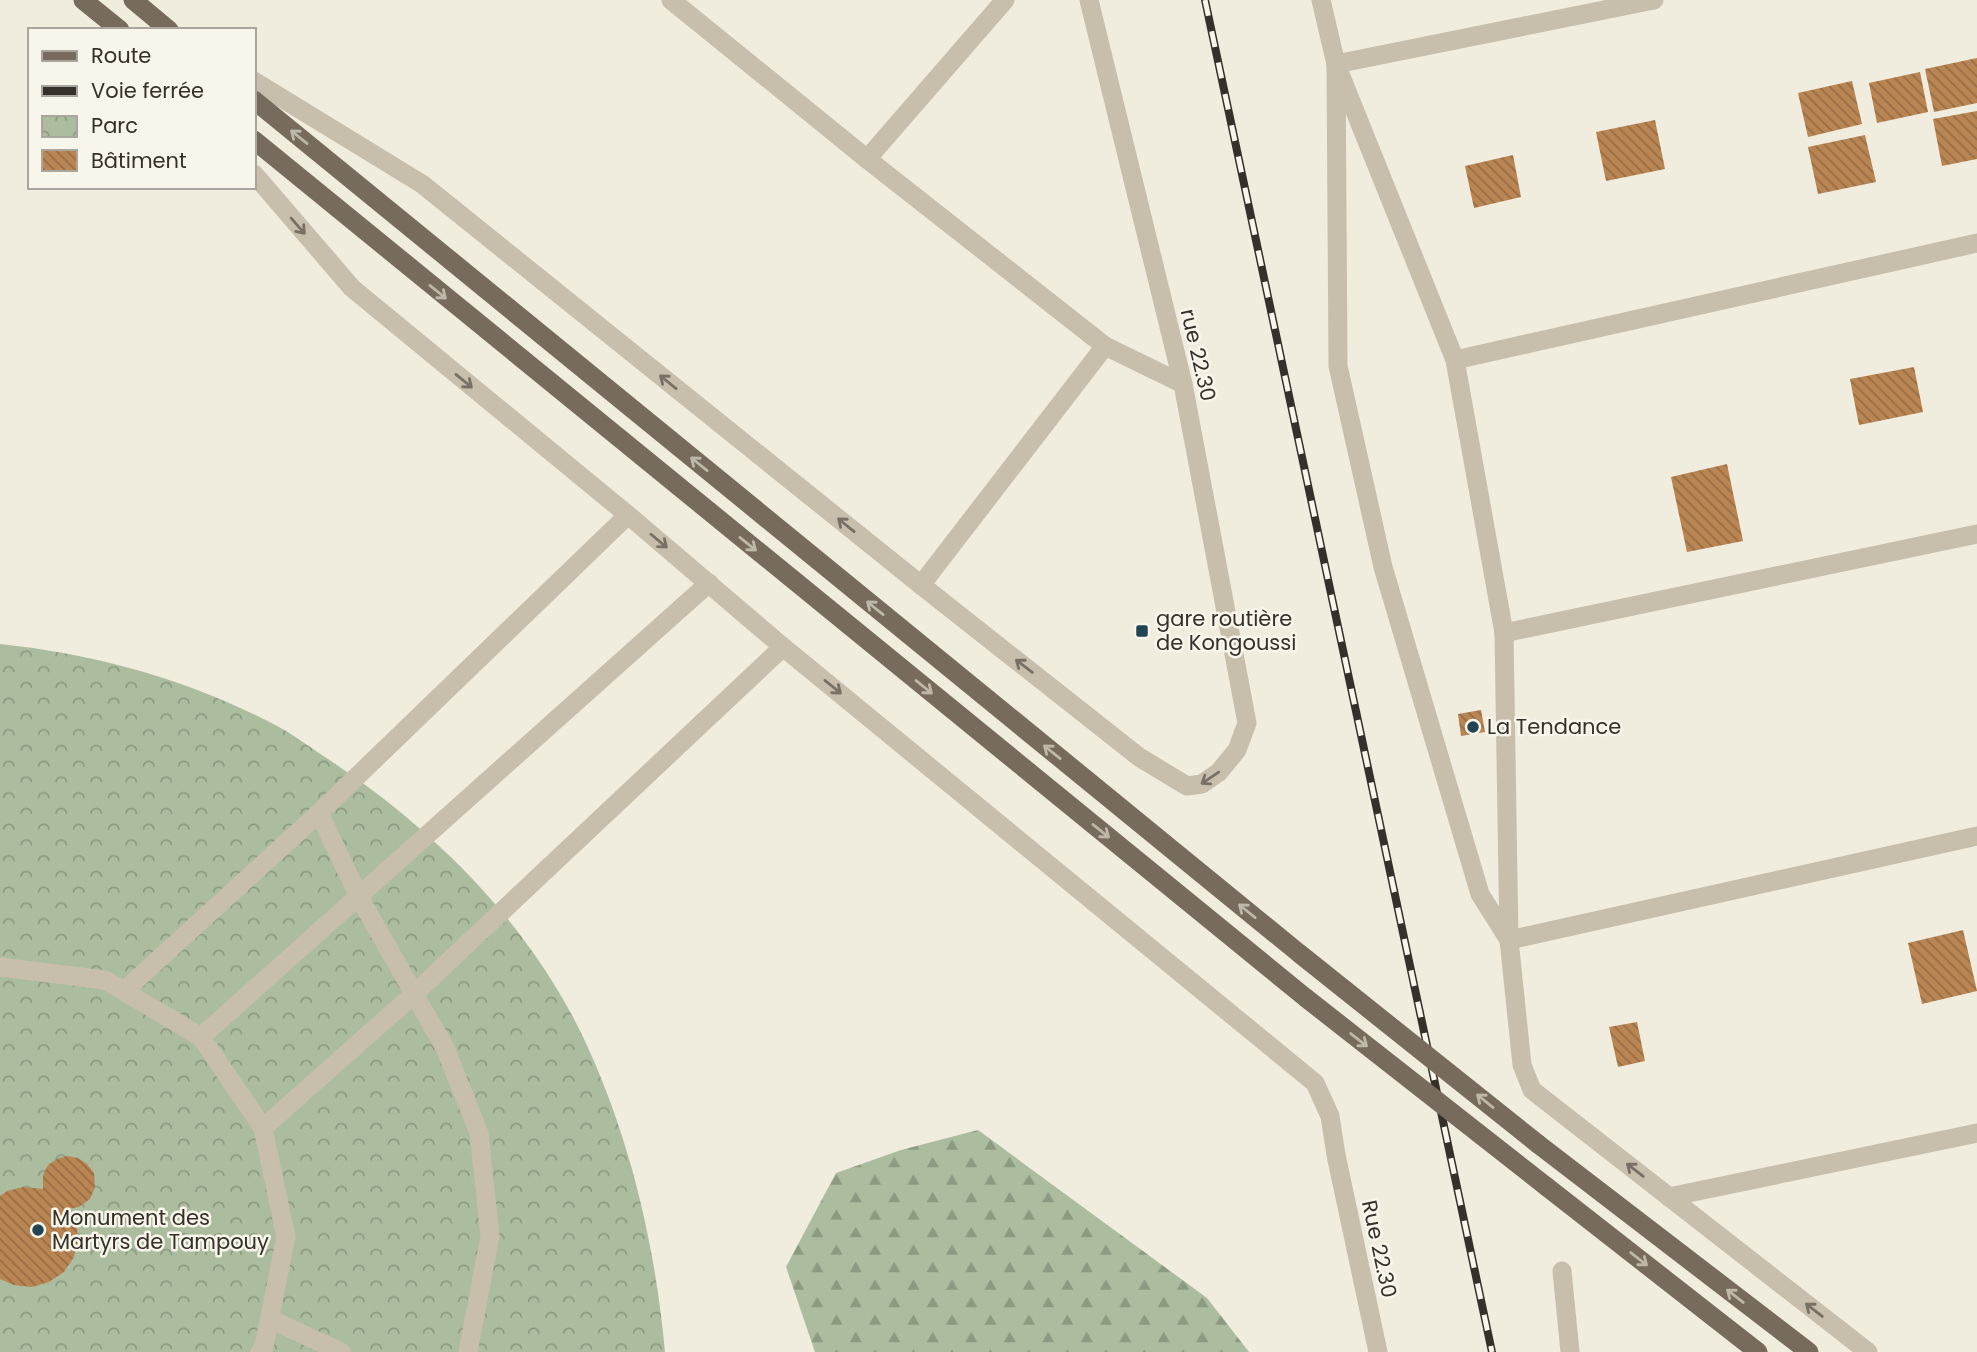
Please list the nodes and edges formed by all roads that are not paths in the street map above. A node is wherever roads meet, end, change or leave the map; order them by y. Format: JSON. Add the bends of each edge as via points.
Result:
{"nodes":[{"id":1,"x":83,"y":0,"type":"edge"},
{"id":2,"x":133,"y":0,"type":"edge"},
{"id":3,"x":671,"y":0,"type":"edge"},
{"id":4,"x":1005,"y":0,"type":"edge"},
{"id":5,"x":1089,"y":0,"type":"edge"},
{"id":6,"x":1321,"y":0,"type":"edge"},
{"id":7,"x":1654,"y":0,"type":"edge"},
{"id":8,"x":118,"y":28,"type":"edge"},
{"id":9,"x":167,"y":28,"type":"edge"},
{"id":10,"x":1336,"y":64,"type":"junction"},
{"id":11,"x":256,"y":82,"type":"edge"},
{"id":12,"x":256,"y":102,"type":"edge"},
{"id":13,"x":256,"y":142,"type":"edge"},
{"id":14,"x":867,"y":159,"type":"junction"},
{"id":15,"x":256,"y":176,"type":"edge"},
{"id":16,"x":1977,"y":243,"type":"edge"},
{"id":17,"x":1105,"y":346,"type":"junction"},
{"id":18,"x":1455,"y":360,"type":"junction"},
{"id":19,"x":1182,"y":384,"type":"junction"},
{"id":20,"x":628,"y":515,"type":"junction"},
{"id":21,"x":1977,"y":534,"type":"edge"},
{"id":22,"x":709,"y":583,"type":"junction"},
{"id":23,"x":921,"y":585,"type":"junction"},
{"id":24,"x":1504,"y":632,"type":"junction"},
{"id":25,"x":783,"y":647,"type":"junction"},
{"id":26,"x":319,"y":813,"type":"junction"},
{"id":27,"x":1977,"y":836,"type":"edge"},
{"id":28,"x":359,"y":897,"type":"junction"},
{"id":29,"x":1509,"y":940,"type":"junction"},
{"id":30,"x":0,"y":967,"type":"edge"},
{"id":31,"x":124,"y":991,"type":"junction"},
{"id":32,"x":414,"y":994,"type":"junction"},
{"id":33,"x":201,"y":1037,"type":"junction"},
{"id":34,"x":263,"y":1128,"type":"junction"},
{"id":35,"x":1977,"y":1133,"type":"edge"},
{"id":36,"x":1669,"y":1197,"type":"junction"},
{"id":37,"x":1562,"y":1271,"type":"dead end"},
{"id":38,"x":270,"y":1319,"type":"junction"},
{"id":39,"x":260,"y":1352,"type":"edge"},
{"id":40,"x":341,"y":1352,"type":"edge"},
{"id":41,"x":468,"y":1352,"type":"edge"},
{"id":42,"x":1378,"y":1352,"type":"edge"},
{"id":43,"x":1570,"y":1352,"type":"edge"},
{"id":44,"x":1758,"y":1352,"type":"edge"},
{"id":45,"x":1809,"y":1352,"type":"edge"},
{"id":46,"x":1868,"y":1352,"type":"edge"}],
"edges":[{"from":1,"to":8,"type":"main road"},
{"from":2,"to":9,"type":"main road"},
{"from":3,"to":14,"type":"street"},
{"from":4,"to":14,"type":"street"},
{"from":5,"to":19,"type":"street","name":"rue 22.30"},
{"from":6,"to":10,"type":"street"},
{"from":7,"to":10,"type":"street"},
{"from":10,"to":18,"type":"street"},
{"from":10,"to":29,"type":"street","via":[[1338,366],[1383,567],[1480,894]]},
{"from":23,"to":11,"type":"street","one_way":true,"via":[[422,184]]},
{"from":45,"to":12,"type":"main road","one_way":true,"bridge":true,"via":[[1300,954]]},
{"from":13,"to":44,"type":"main road","one_way":true,"bridge":true,"via":[[1306,998]]},
{"from":14,"to":17,"type":"street"},
{"from":15,"to":20,"type":"street","name":"Rue 22.30","one_way":true,"via":[[352,288]]},
{"from":16,"to":18,"type":"street"},
{"from":17,"to":19,"type":"street"},
{"from":17,"to":23,"type":"street"},
{"from":18,"to":24,"type":"street"},
{"from":19,"to":23,"type":"street","name":"rue 22.30","one_way":true,"via":[[1247,723],[1237,750],[1219,772],[1202,784],[1186,786],[1139,757]]},
{"from":20,"to":22,"type":"street","name":"Rue 22.30","one_way":true},
{"from":20,"to":26,"type":"street"},
{"from":21,"to":24,"type":"street"},
{"from":22,"to":25,"type":"street","name":"Rue 22.30"},
{"from":22,"to":28,"type":"street"},
{"from":24,"to":29,"type":"street"},
{"from":25,"to":32,"type":"street"},
{"from":25,"to":42,"type":"street","name":"Rue 22.30","one_way":true,"via":[[1315,1083],[1330,1116]]},
{"from":26,"to":28,"type":"street"},
{"from":26,"to":31,"type":"street"},
{"from":27,"to":29,"type":"street"},
{"from":28,"to":32,"type":"street"},
{"from":28,"to":33,"type":"street"},
{"from":36,"to":29,"type":"street","one_way":true,"via":[[1532,1090],[1522,1065]]},
{"from":30,"to":31,"type":"street","via":[[105,980]]},
{"from":31,"to":33,"type":"street"},
{"from":32,"to":34,"type":"street"},
{"from":32,"to":41,"type":"street","via":[[445,1048],[480,1133],[490,1236]]},
{"from":33,"to":34,"type":"street"},
{"from":34,"to":38,"type":"street","via":[[286,1237]]},
{"from":35,"to":36,"type":"street"},
{"from":46,"to":36,"type":"street","one_way":true},
{"from":37,"to":43,"type":"street"},
{"from":38,"to":39,"type":"street"},
{"from":38,"to":40,"type":"street"}]}
